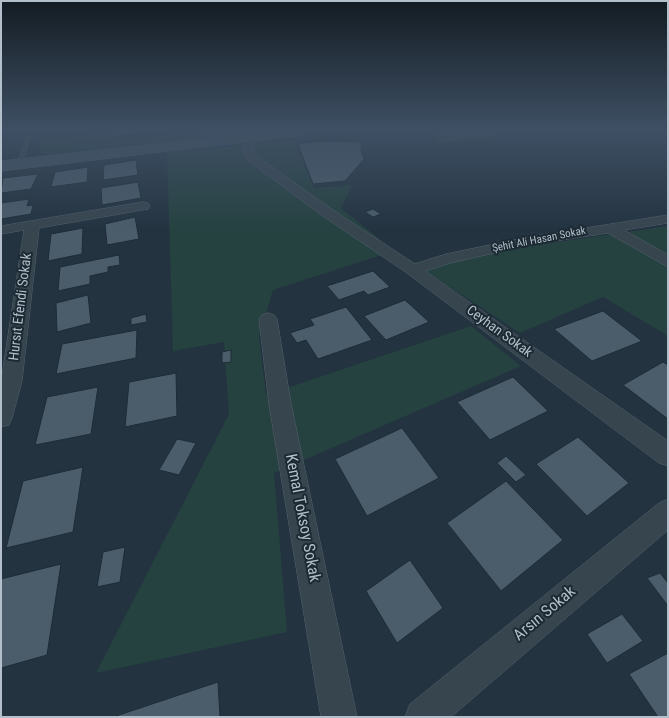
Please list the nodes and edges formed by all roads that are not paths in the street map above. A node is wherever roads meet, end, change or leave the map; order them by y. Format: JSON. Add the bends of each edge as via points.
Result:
{"nodes":[{"id":1,"x":14,"y":165,"type":"edge"},
{"id":2,"x":260,"y":165,"type":"edge"},
{"id":3,"x":1,"y":166,"type":"edge"},
{"id":4,"x":143,"y":206,"type":"dead end"},
{"id":5,"x":668,"y":219,"type":"edge"},
{"id":6,"x":32,"y":225,"type":"junction"},
{"id":7,"x":608,"y":227,"type":"junction"},
{"id":8,"x":1,"y":230,"type":"edge"},
{"id":9,"x":668,"y":262,"type":"edge"},
{"id":10,"x":413,"y":270,"type":"junction"},
{"id":11,"x":268,"y":319,"type":"dead end"},
{"id":12,"x":1,"y":418,"type":"edge"},
{"id":13,"x":668,"y":455,"type":"edge"},
{"id":14,"x":668,"y":512,"type":"edge"},
{"id":15,"x":339,"y":717,"type":"edge"},
{"id":16,"x":423,"y":717,"type":"edge"}],
"edges":[{"from":1,"to":3,"type":"main road"},
{"from":2,"to":10,"type":"street","name":"Ceyhan Sokak"},
{"from":4,"to":6,"type":"street"},
{"from":5,"to":7,"type":"street","name":"Şehit Ali Hasan Sokak"},
{"from":6,"to":8,"type":"street"},
{"from":6,"to":12,"type":"street","name":"Hursıt Efendi Sokak","via":[[12,381]]},
{"from":7,"to":9,"type":"street"},
{"from":7,"to":10,"type":"street","name":"Şehit Ali Hasan Sokak","via":[[446,259]]},
{"from":10,"to":13,"type":"street","name":"Ceyhan Sokak"},
{"from":11,"to":15,"type":"street","name":"Kemal Toksoy Sokak","via":[[280,404]]},
{"from":14,"to":16,"type":"street","name":"Arsın Sokak"}]}
